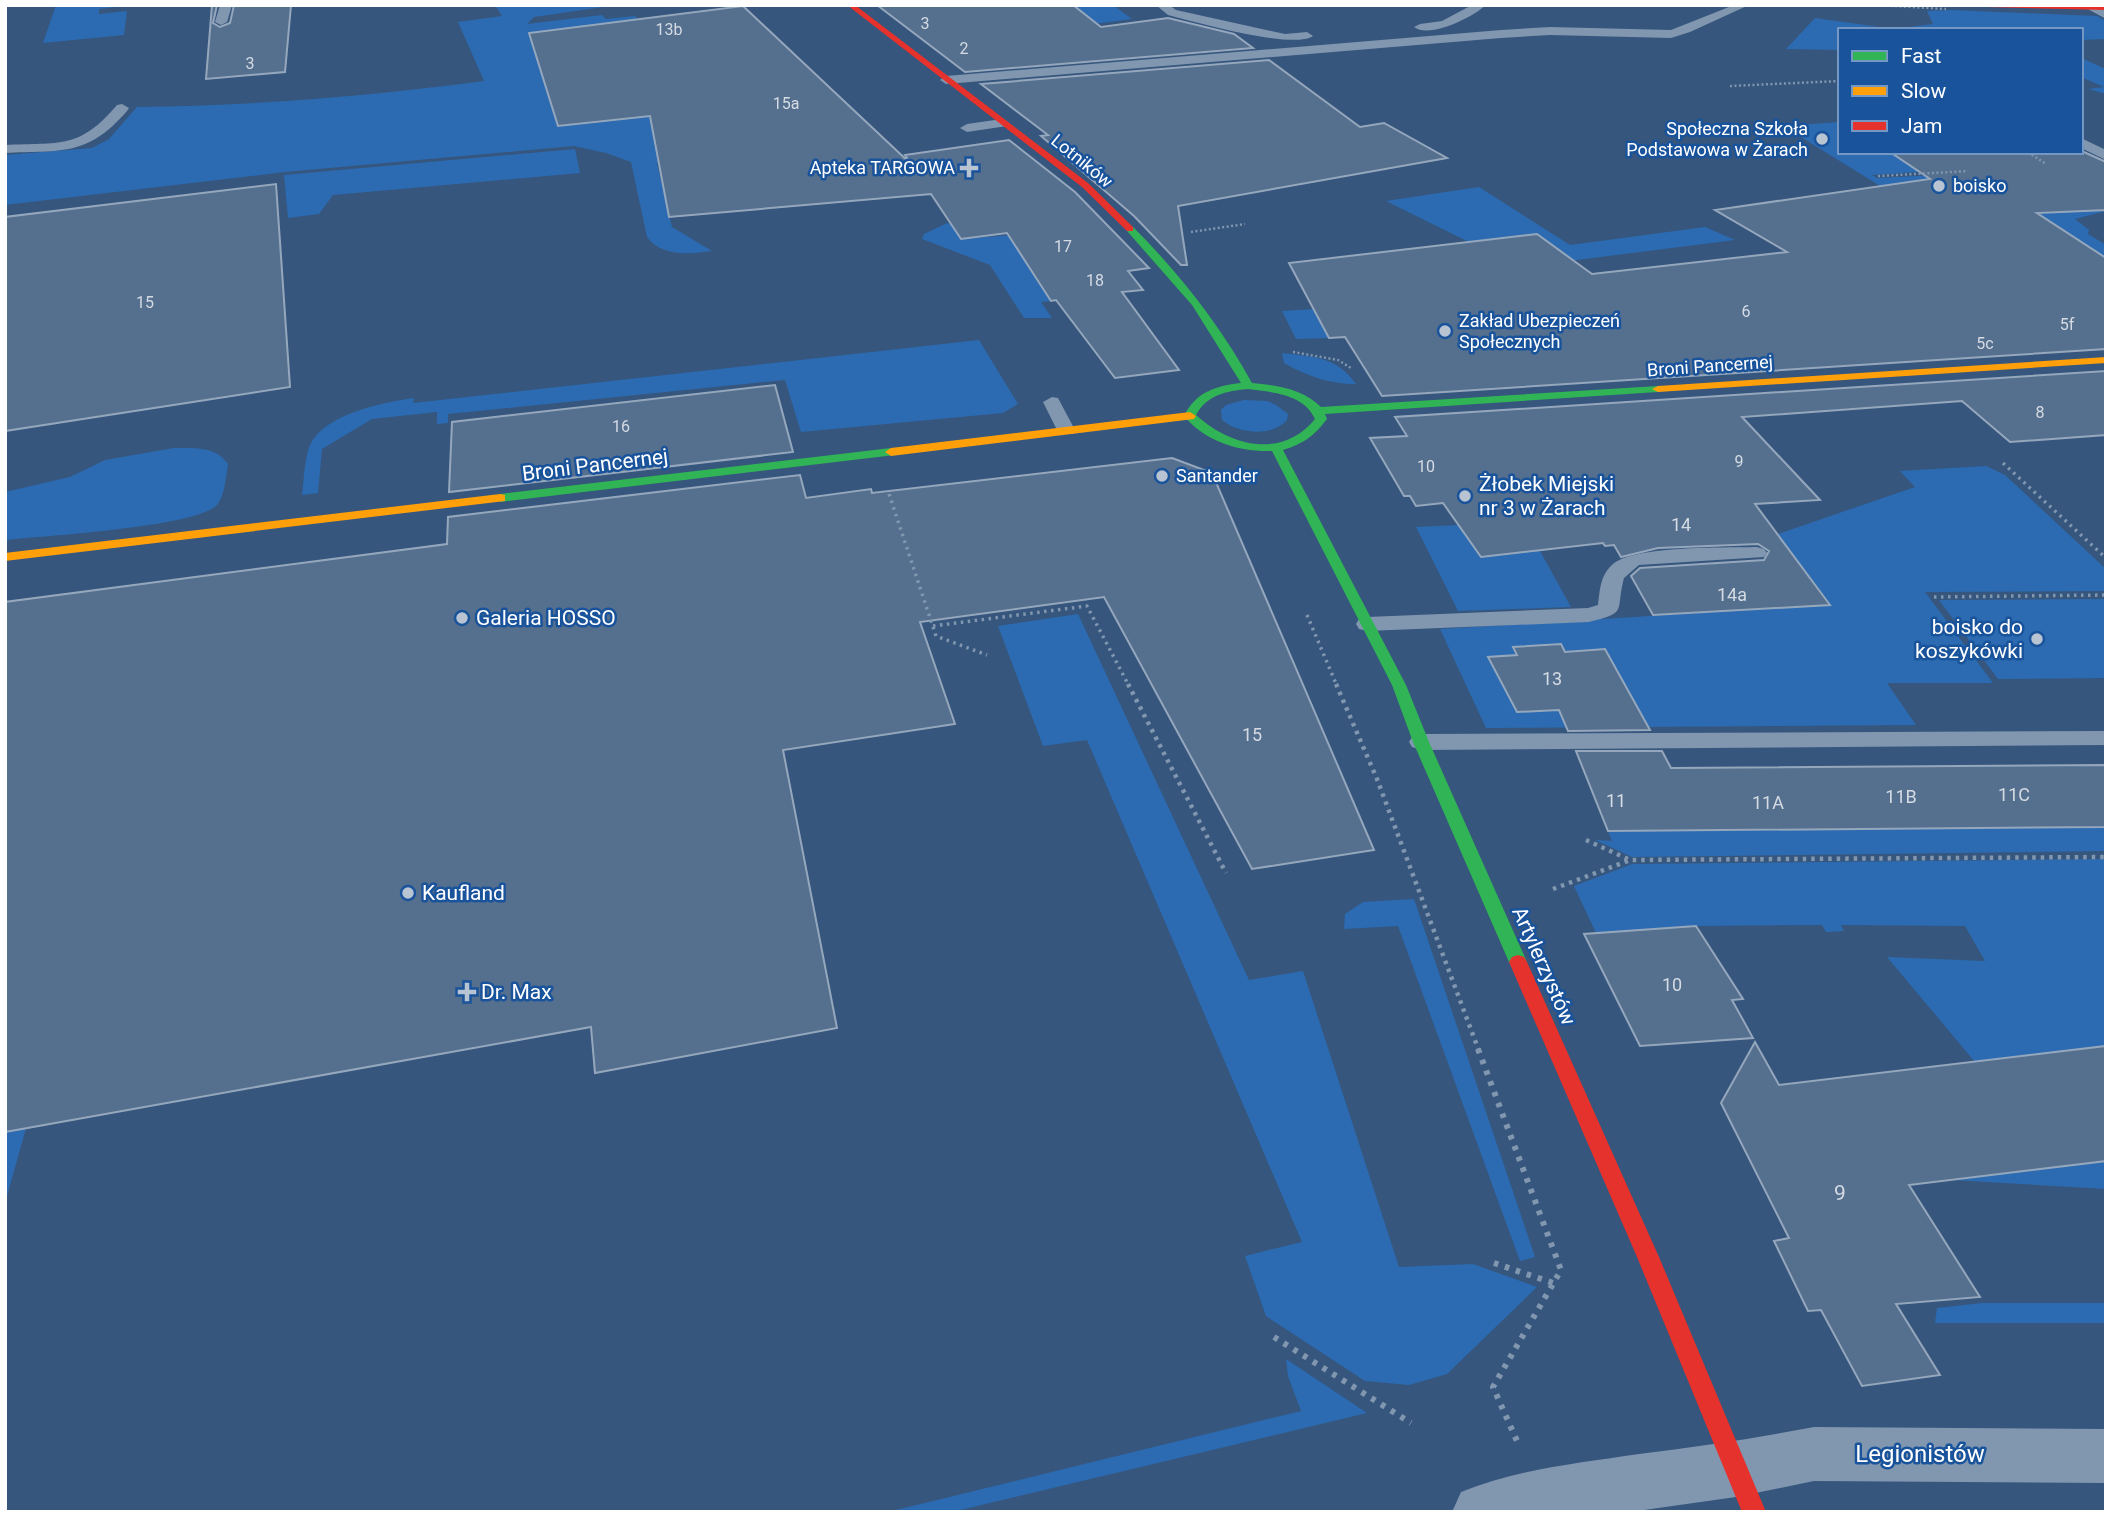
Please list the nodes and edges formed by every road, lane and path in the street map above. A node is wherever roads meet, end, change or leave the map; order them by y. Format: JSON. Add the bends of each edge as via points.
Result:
{"nodes":[{"id":1,"x":226,"y":5,"type":"edge"},
{"id":2,"x":850,"y":5,"type":"edge"},
{"id":3,"x":1161,"y":5,"type":"edge"},
{"id":4,"x":1481,"y":5,"type":"edge"},
{"id":5,"x":1744,"y":5,"type":"edge"},
{"id":6,"x":1986,"y":5,"type":"edge"},
{"id":7,"x":2101,"y":11,"type":"edge"},
{"id":8,"x":221,"y":22,"type":"dead end"},
{"id":9,"x":1405,"y":28,"type":"dead end"},
{"id":10,"x":1325,"y":35,"type":"dead end"},
{"id":11,"x":1285,"y":38,"type":"junction"},
{"id":12,"x":1304,"y":50,"type":"junction"},
{"id":13,"x":946,"y":80,"type":"junction"},
{"id":14,"x":1838,"y":81,"type":"edge"},
{"id":15,"x":1730,"y":86,"type":"dead end"},
{"id":16,"x":122,"y":108,"type":"dead end"},
{"id":17,"x":1002,"y":123,"type":"junction"},
{"id":18,"x":967,"y":128,"type":"dead end"},
{"id":19,"x":2083,"y":143,"type":"edge"},
{"id":20,"x":5,"y":149,"type":"edge"},
{"id":21,"x":2031,"y":154,"type":"edge"},
{"id":22,"x":2106,"y":156,"type":"edge"},
{"id":23,"x":2046,"y":164,"type":"dead end"},
{"id":24,"x":1968,"y":171,"type":"dead end"},
{"id":25,"x":1878,"y":176,"type":"dead end"},
{"id":26,"x":1245,"y":224,"type":"dead end"},
{"id":27,"x":1185,"y":233,"type":"dead end"},
{"id":28,"x":2106,"y":360,"type":"edge"},
{"id":29,"x":1248,"y":386,"type":"junction"},
{"id":30,"x":1052,"y":402,"type":"dead end"},
{"id":31,"x":1317,"y":411,"type":"junction"},
{"id":32,"x":1190,"y":416,"type":"junction"},
{"id":33,"x":1066,"y":430,"type":"junction"},
{"id":34,"x":1275,"y":446,"type":"junction"},
{"id":35,"x":875,"y":453,"type":"junction"},
{"id":36,"x":2003,"y":463,"type":"dead end"},
{"id":37,"x":1757,"y":553,"type":"dead end"},
{"id":38,"x":5,"y":557,"type":"edge"},
{"id":39,"x":2106,"y":558,"type":"edge"},
{"id":40,"x":2106,"y":595,"type":"edge"},
{"id":41,"x":1934,"y":597,"type":"dead end"},
{"id":42,"x":1301,"y":603,"type":"dead end"},
{"id":43,"x":1367,"y":624,"type":"junction"},
{"id":44,"x":933,"y":626,"type":"junction"},
{"id":45,"x":986,"y":655,"type":"dead end"},
{"id":46,"x":2106,"y":738,"type":"edge"},
{"id":47,"x":1421,"y":741,"type":"junction"},
{"id":48,"x":1586,"y":840,"type":"dead end"},
{"id":49,"x":2106,"y":857,"type":"edge"},
{"id":50,"x":1630,"y":860,"type":"junction"},
{"id":51,"x":1226,"y":873,"type":"dead end"},
{"id":52,"x":1553,"y":889,"type":"dead end"},
{"id":53,"x":1494,"y":1263,"type":"dead end"},
{"id":54,"x":1553,"y":1283,"type":"junction"},
{"id":55,"x":1274,"y":1337,"type":"dead end"},
{"id":56,"x":1493,"y":1387,"type":"dead end"},
{"id":57,"x":1411,"y":1423,"type":"dead end"},
{"id":58,"x":2106,"y":1457,"type":"edge"},
{"id":59,"x":1745,"y":1490,"type":"edge"},
{"id":60,"x":1482,"y":1512,"type":"edge"}],
"edges":[{"from":1,"to":8,"type":"lane"},
{"from":2,"to":13,"type":"street","name":"Lotników"},
{"from":3,"to":11,"type":"lane","via":[[1172,13]]},
{"from":4,"to":9,"type":"lane","via":[[1444,24]]},
{"from":5,"to":12,"type":"lane","via":[[1686,30],[1661,35],[1532,32]]},
{"from":6,"to":7,"type":"street"},
{"from":10,"to":11,"type":"lane"},
{"from":11,"to":12,"type":"lane"},
{"from":12,"to":13,"type":"lane"},
{"from":13,"to":17,"type":"street","name":"Lotników"},
{"from":14,"to":15,"type":"path"},
{"from":16,"to":20,"type":"lane","via":[[88,138]]},
{"from":17,"to":18,"type":"lane"},
{"from":17,"to":29,"type":"street","name":"Lotników","via":[[1085,185],[1157,256],[1198,301]]},
{"from":19,"to":22,"type":"lane"},
{"from":21,"to":23,"type":"path"},
{"from":24,"to":25,"type":"path"},
{"from":26,"to":27,"type":"path"},
{"from":28,"to":31,"type":"street","name":"Broni Pancernej"},
{"from":29,"to":31,"type":"street","via":[[1298,396]]},
{"from":29,"to":32,"type":"street","via":[[1212,392],[1199,399]]},
{"from":30,"to":33,"type":"lane"},
{"from":31,"to":34,"type":"street","via":[[1316,429],[1293,443]]},
{"from":32,"to":33,"type":"street","name":"Broni Pancernej"},
{"from":32,"to":34,"type":"street","via":[[1195,426],[1219,440]]},
{"from":33,"to":35,"type":"street","name":"Broni Pancernej"},
{"from":34,"to":43,"type":"street","name":"Artylerzystów"},
{"from":35,"to":38,"type":"street","name":"Broni Pancernej"},
{"from":35,"to":44,"type":"path"},
{"from":36,"to":39,"type":"path"},
{"from":37,"to":43,"type":"lane","via":[[1635,559],[1614,574],[1609,609],[1589,615]]},
{"from":40,"to":41,"type":"path"},
{"from":42,"to":54,"type":"path","via":[[1377,779],[1557,1257],[1561,1270]]},
{"from":43,"to":47,"type":"street","name":"Artylerzystów"},
{"from":44,"to":45,"type":"path","via":[[936,636]]},
{"from":44,"to":51,"type":"path","via":[[1087,606]]},
{"from":46,"to":47,"type":"lane"},
{"from":47,"to":59,"type":"street","name":"Artylerzystów"},
{"from":48,"to":50,"type":"path"},
{"from":49,"to":50,"type":"path"},
{"from":50,"to":52,"type":"path"},
{"from":53,"to":54,"type":"path"},
{"from":54,"to":56,"type":"path"},
{"from":55,"to":57,"type":"path"},
{"from":58,"to":59,"type":"street","name":"Legionistów","via":[[1814,1454]]},
{"from":59,"to":60,"type":"street","name":"Legionistów","via":[[1542,1496]]}]}
